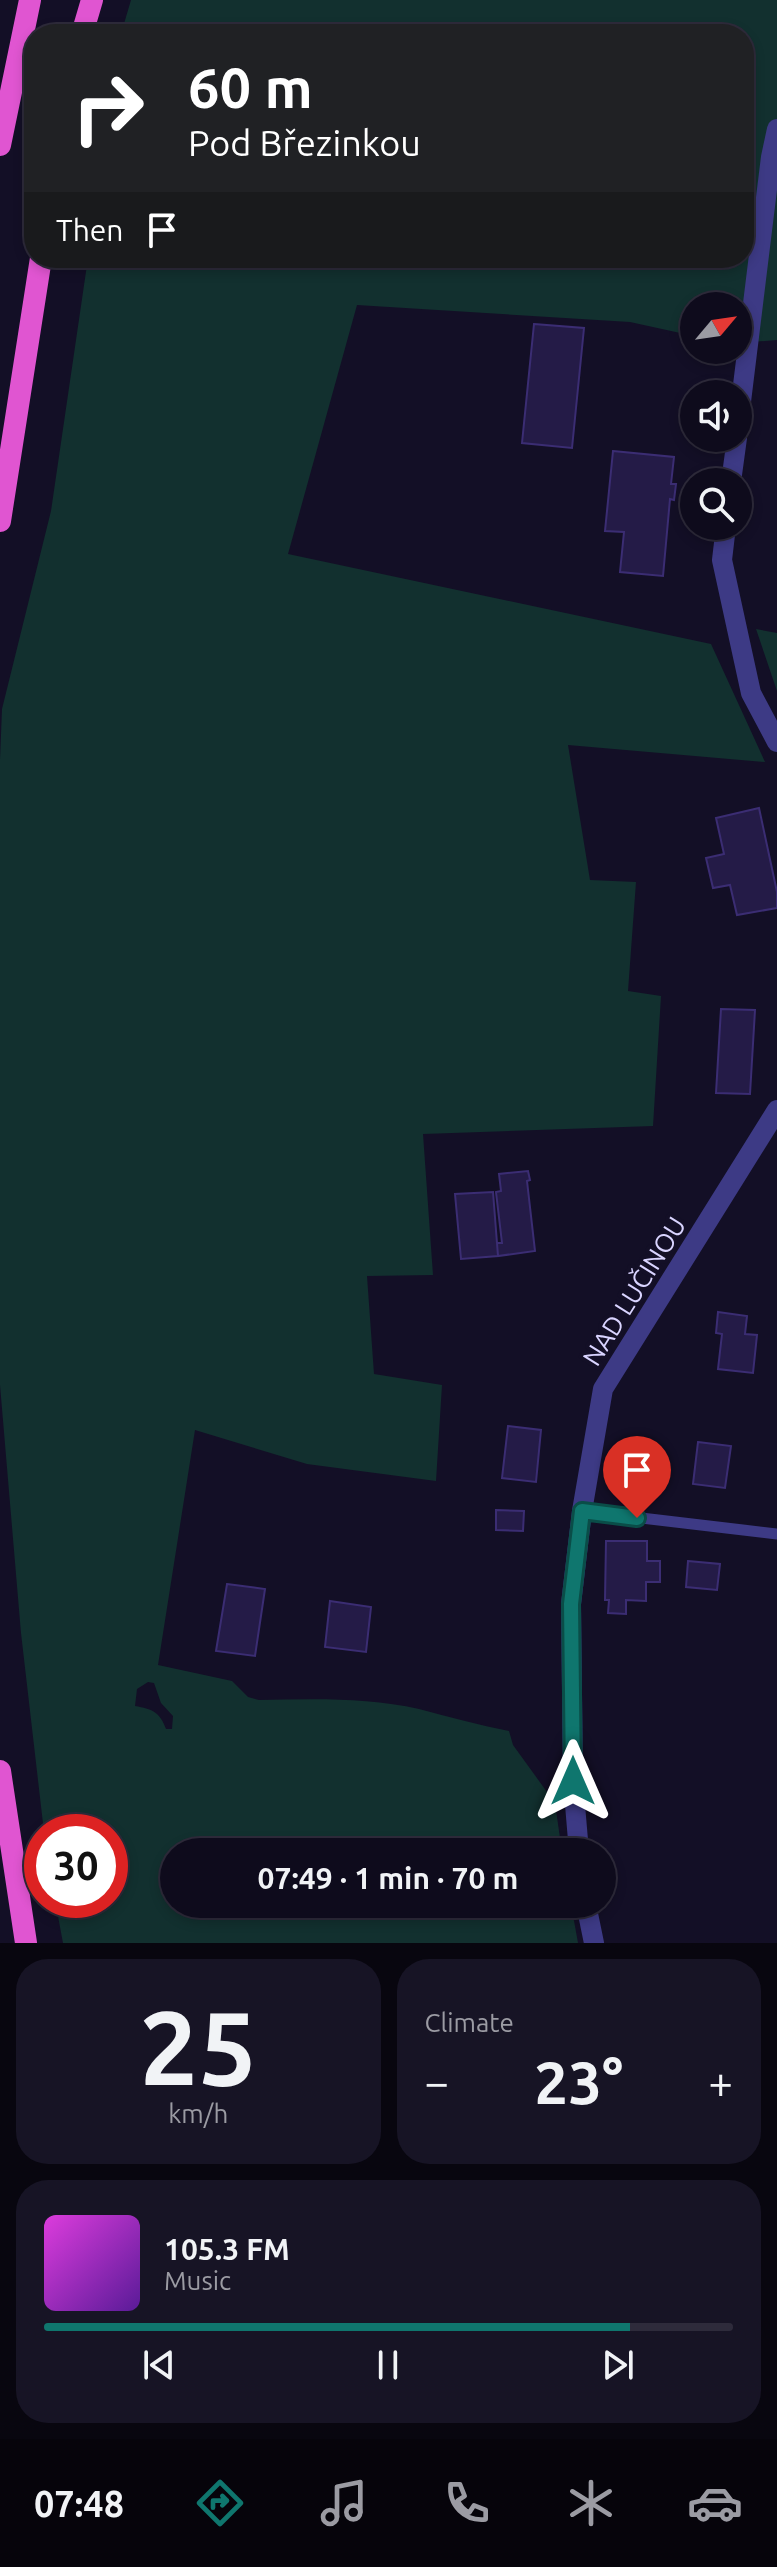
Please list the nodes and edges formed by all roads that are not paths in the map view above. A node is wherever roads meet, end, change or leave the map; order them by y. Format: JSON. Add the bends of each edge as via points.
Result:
{"nodes":[{"id":1,"x":30,"y":0,"type":"edge"},
{"id":2,"x":92,"y":0,"type":"edge"},
{"id":3,"x":25,"y":24,"type":"edge"},
{"id":4,"x":85,"y":24,"type":"edge"},
{"id":5,"x":24,"y":29,"type":"edge"},
{"id":6,"x":777,"y":129,"type":"edge"},
{"id":7,"x":0,"y":145,"type":"edge"},
{"id":8,"x":39,"y":268,"type":"edge"},
{"id":9,"x":744,"y":380,"type":"edge"},
{"id":10,"x":0,"y":521,"type":"edge"},
{"id":11,"x":724,"y":540,"type":"edge"},
{"id":12,"x":777,"y":742,"type":"edge"},
{"id":13,"x":777,"y":1110,"type":"edge"},
{"id":14,"x":582,"y":1511,"type":"junction"},
{"id":15,"x":777,"y":1534,"type":"edge"},
{"id":16,"x":0,"y":1771,"type":"edge"},
{"id":17,"x":578,"y":1838,"type":"edge"},
{"id":18,"x":589,"y":1918,"type":"edge"},
{"id":19,"x":26,"y":1943,"type":"edge"},
{"id":20,"x":594,"y":1943,"type":"edge"}],
"edges":[{"from":1,"to":3,"type":"highway"},
{"from":2,"to":4,"type":"highway"},
{"from":5,"to":7,"type":"highway"},
{"from":6,"to":9,"type":"street"},
{"from":8,"to":10,"type":"highway"},
{"from":11,"to":12,"type":"street","via":[[722,560],[751,693]]},
{"from":13,"to":14,"type":"street","name":"NAD LUČINOU","via":[[603,1389]]},
{"from":14,"to":15,"type":"lane"},
{"from":14,"to":17,"type":"street","name":"NAD LUČINOU","via":[[571,1604]]},
{"from":16,"to":19,"type":"highway"},
{"from":18,"to":20,"type":"street"}]}
